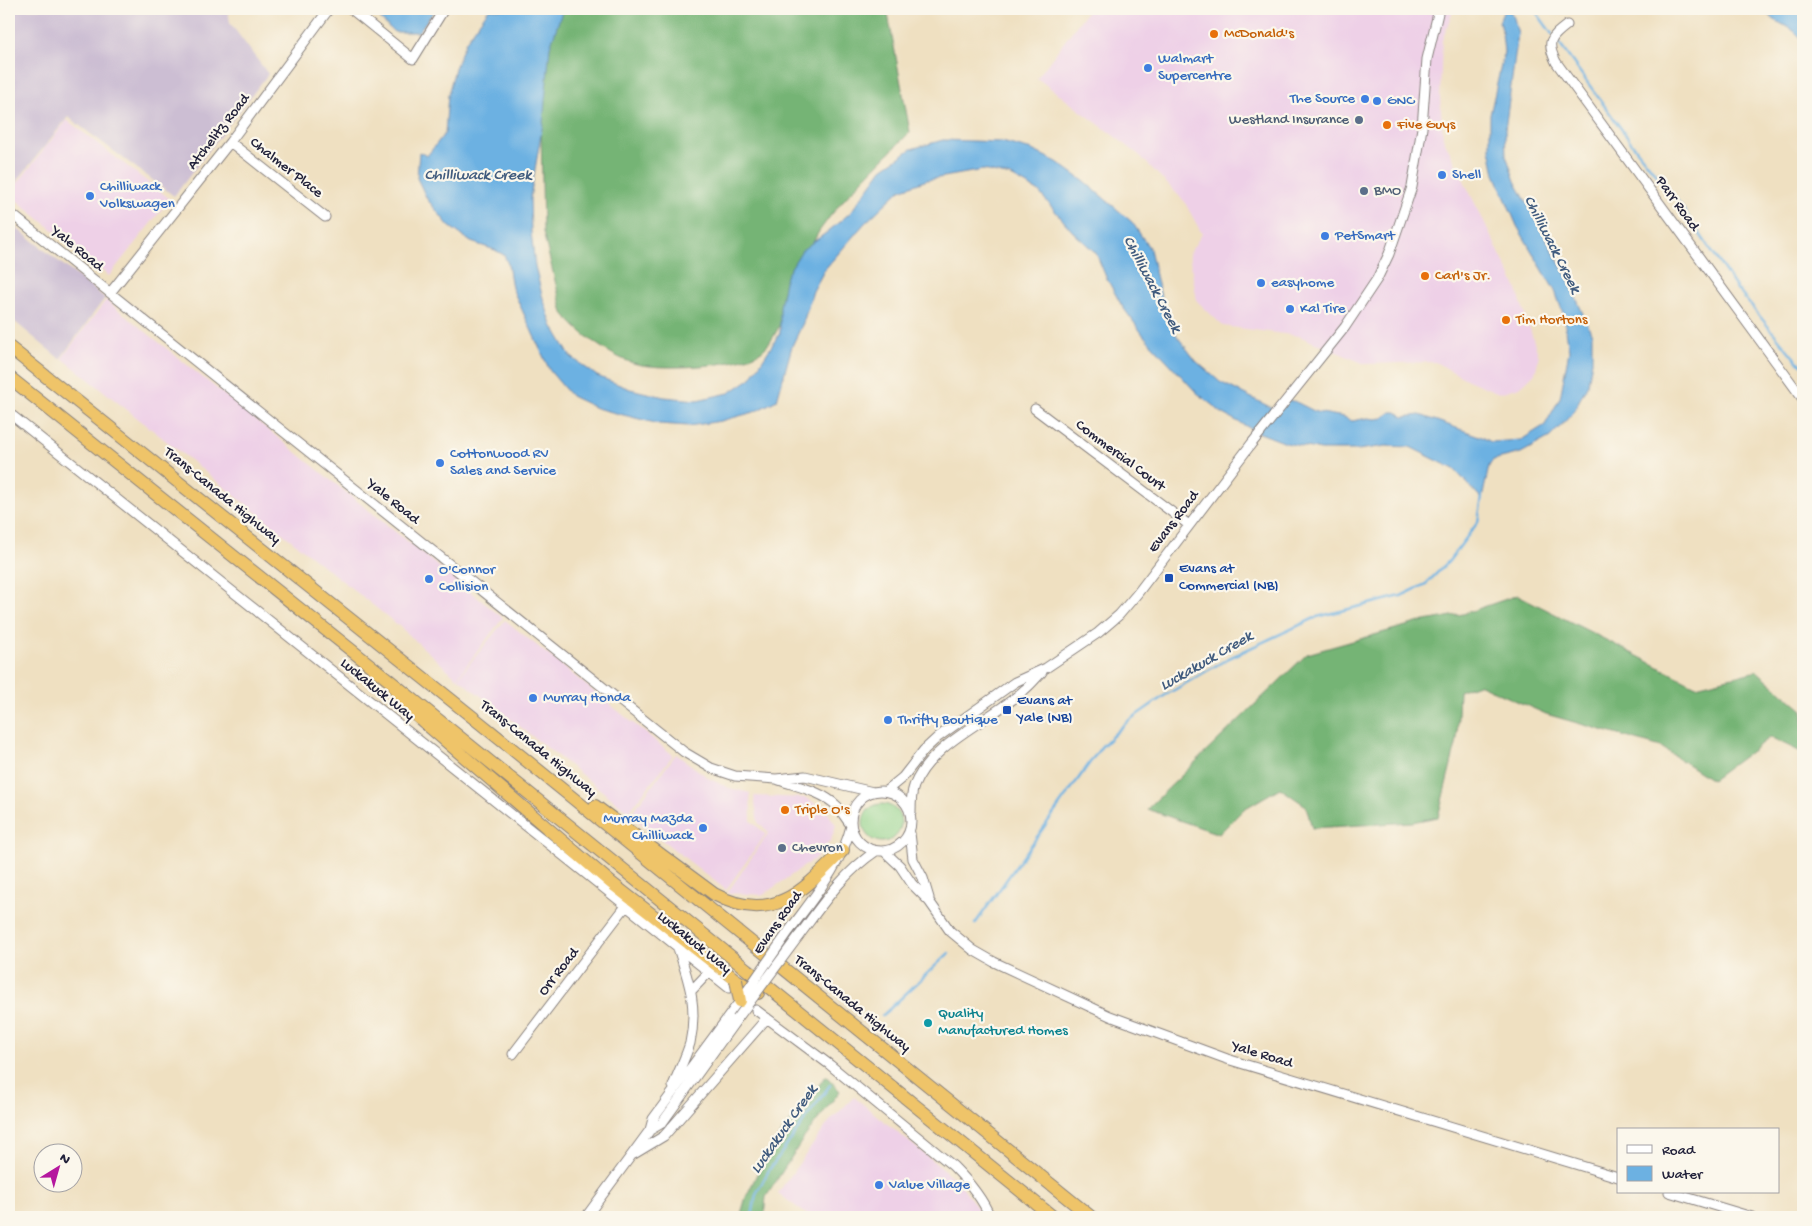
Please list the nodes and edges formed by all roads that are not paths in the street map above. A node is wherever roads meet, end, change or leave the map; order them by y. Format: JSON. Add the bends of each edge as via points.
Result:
{"nodes":[{"id":1,"x":329,"y":9,"type":"edge"},
{"id":2,"x":351,"y":9,"type":"edge"},
{"id":3,"x":444,"y":9,"type":"edge"},
{"id":4,"x":1439,"y":9,"type":"edge"},
{"id":5,"x":1567,"y":25,"type":"dead end"},
{"id":6,"x":230,"y":142,"type":"junction"},
{"id":7,"x":9,"y":212,"type":"edge"},
{"id":8,"x":325,"y":217,"type":"dead end"},
{"id":9,"x":110,"y":293,"type":"junction"},
{"id":10,"x":9,"y":347,"type":"edge"},
{"id":11,"x":9,"y":377,"type":"edge"},
{"id":12,"x":1803,"y":399,"type":"edge"},
{"id":13,"x":1035,"y":409,"type":"dead end"},
{"id":14,"x":9,"y":413,"type":"edge"},
{"id":15,"x":1188,"y":525,"type":"junction"},
{"id":16,"x":1046,"y":668,"type":"junction"},
{"id":17,"x":390,"y":681,"type":"junction"},
{"id":18,"x":480,"y":723,"type":"junction"},
{"id":19,"x":776,"y":779,"type":"junction"},
{"id":20,"x":886,"y":791,"type":"junction"},
{"id":21,"x":873,"y":792,"type":"junction"},
{"id":22,"x":911,"y":812,"type":"junction"},
{"id":23,"x":851,"y":826,"type":"junction"},
{"id":24,"x":910,"y":833,"type":"junction"},
{"id":25,"x":843,"y":850,"type":"junction"},
{"id":26,"x":880,"y":852,"type":"junction"},
{"id":27,"x":930,"y":901,"type":"junction"},
{"id":28,"x":626,"y":906,"type":"junction"},
{"id":29,"x":678,"y":948,"type":"junction"},
{"id":30,"x":709,"y":972,"type":"junction"},
{"id":31,"x":732,"y":984,"type":"junction"},
{"id":32,"x":692,"y":990,"type":"junction"},
{"id":33,"x":754,"y":990,"type":"junction"},
{"id":34,"x":740,"y":1001,"type":"junction"},
{"id":35,"x":756,"y":1010,"type":"dead end"},
{"id":36,"x":734,"y":1017,"type":"junction"},
{"id":37,"x":767,"y":1018,"type":"junction"},
{"id":38,"x":513,"y":1054,"type":"dead end"},
{"id":39,"x":670,"y":1096,"type":"junction"},
{"id":40,"x":650,"y":1130,"type":"junction"},
{"id":41,"x":630,"y":1157,"type":"junction"},
{"id":42,"x":1617,"y":1177,"type":"edge"},
{"id":43,"x":1676,"y":1194,"type":"edge"},
{"id":44,"x":586,"y":1217,"type":"edge"},
{"id":45,"x":990,"y":1217,"type":"edge"},
{"id":46,"x":1053,"y":1217,"type":"edge"},
{"id":47,"x":1091,"y":1217,"type":"edge"},
{"id":48,"x":1752,"y":1217,"type":"edge"}],
"edges":[{"from":1,"to":6,"type":"street","name":"Atchelitz Road"},
{"from":2,"to":3,"type":"street","via":[[413,59]]},
{"from":4,"to":15,"type":"street","name":"Evans Road","via":[[1427,59],[1418,158],[1412,187],[1377,279],[1362,303]]},
{"from":5,"to":12,"type":"street","name":"Parr Road","via":[[1550,42],[1549,49],[1556,62]]},
{"from":6,"to":8,"type":"street","name":"Chalmer Place"},
{"from":6,"to":9,"type":"street","name":"Atchelitz Road"},
{"from":7,"to":9,"type":"street","name":"Yale Road"},
{"from":9,"to":19,"type":"street","name":"Yale Road","via":[[684,752],[711,768],[735,776]]},
{"from":10,"to":18,"type":"highway","name":"Trans-Canada Highway"},
{"from":11,"to":17,"type":"highway"},
{"from":13,"to":15,"type":"street","name":"Commercial Court"},
{"from":14,"to":28,"type":"street","name":"Luckakuck Way"},
{"from":15,"to":16,"type":"street","name":"Evans Road","via":[[1119,615]]},
{"from":16,"to":20,"type":"street","name":"Evans Road","via":[[1015,682],[938,737],[903,777]]},
{"from":16,"to":22,"type":"street","name":"Evans Road","via":[[1023,692],[933,758],[914,786]]},
{"from":17,"to":31,"type":"highway","via":[[404,705]]},
{"from":17,"to":46,"type":"highway"},
{"from":18,"to":25,"type":"highway","via":[[727,901],[760,907],[783,901],[806,886]]},
{"from":18,"to":47,"type":"highway","name":"Trans-Canada Highway"},
{"from":19,"to":21,"type":"street","name":"Yale Road","via":[[811,777]]},
{"from":19,"to":23,"type":"street","name":"Yale Road","via":[[825,797]]},
{"from":20,"to":21,"type":"street"},
{"from":20,"to":22,"type":"street","via":[[902,798]]},
{"from":21,"to":23,"type":"street","via":[[858,801]]},
{"from":22,"to":24,"type":"street"},
{"from":23,"to":25,"type":"street","name":"Evans Road"},
{"from":23,"to":26,"type":"street","via":[[860,844]]},
{"from":24,"to":26,"type":"street","via":[[900,846]]},
{"from":24,"to":27,"type":"street","name":"Yale Road","via":[[913,859]]},
{"from":25,"to":33,"type":"street","name":"Evans Road","bridge":true},
{"from":26,"to":27,"type":"street","name":"Yale Road","via":[[900,866],[912,884]]},
{"from":26,"to":33,"type":"street","name":"Evans Road","bridge":true,"via":[[848,873]]},
{"from":27,"to":42,"type":"street","name":"Yale Road","via":[[950,931],[973,950],[1110,1016],[1227,1059]]},
{"from":28,"to":29,"type":"street","name":"Luckakuck Way"},
{"from":28,"to":38,"type":"street","name":"Orr Road"},
{"from":29,"to":30,"type":"street","name":"Luckakuck Way"},
{"from":29,"to":32,"type":"street"},
{"from":30,"to":31,"type":"street","name":"Luckakuck Way"},
{"from":30,"to":32,"type":"street"},
{"from":31,"to":33,"type":"highway","bridge":true},
{"from":31,"to":34,"type":"highway","bridge":true},
{"from":32,"to":39,"type":"street","via":[[693,1024],[689,1045]]},
{"from":33,"to":34,"type":"street","name":"Evans Road","bridge":true},
{"from":33,"to":36,"type":"street","name":"Evans Road","bridge":true},
{"from":34,"to":36,"type":"street","name":"Evans Road"},
{"from":35,"to":37,"type":"street"},
{"from":36,"to":39,"type":"street","name":"Evans Road"},
{"from":36,"to":40,"type":"street","name":"Evans Road","via":[[662,1123]]},
{"from":37,"to":41,"type":"street","via":[[664,1136]]},
{"from":37,"to":45,"type":"street","via":[[953,1166],[971,1185]]},
{"from":39,"to":40,"type":"street","name":"Evans Road","via":[[653,1119]]},
{"from":40,"to":41,"type":"street","name":"Evans Road"},
{"from":41,"to":44,"type":"street","name":"Evans Road"},
{"from":43,"to":48,"type":"street"}]}
